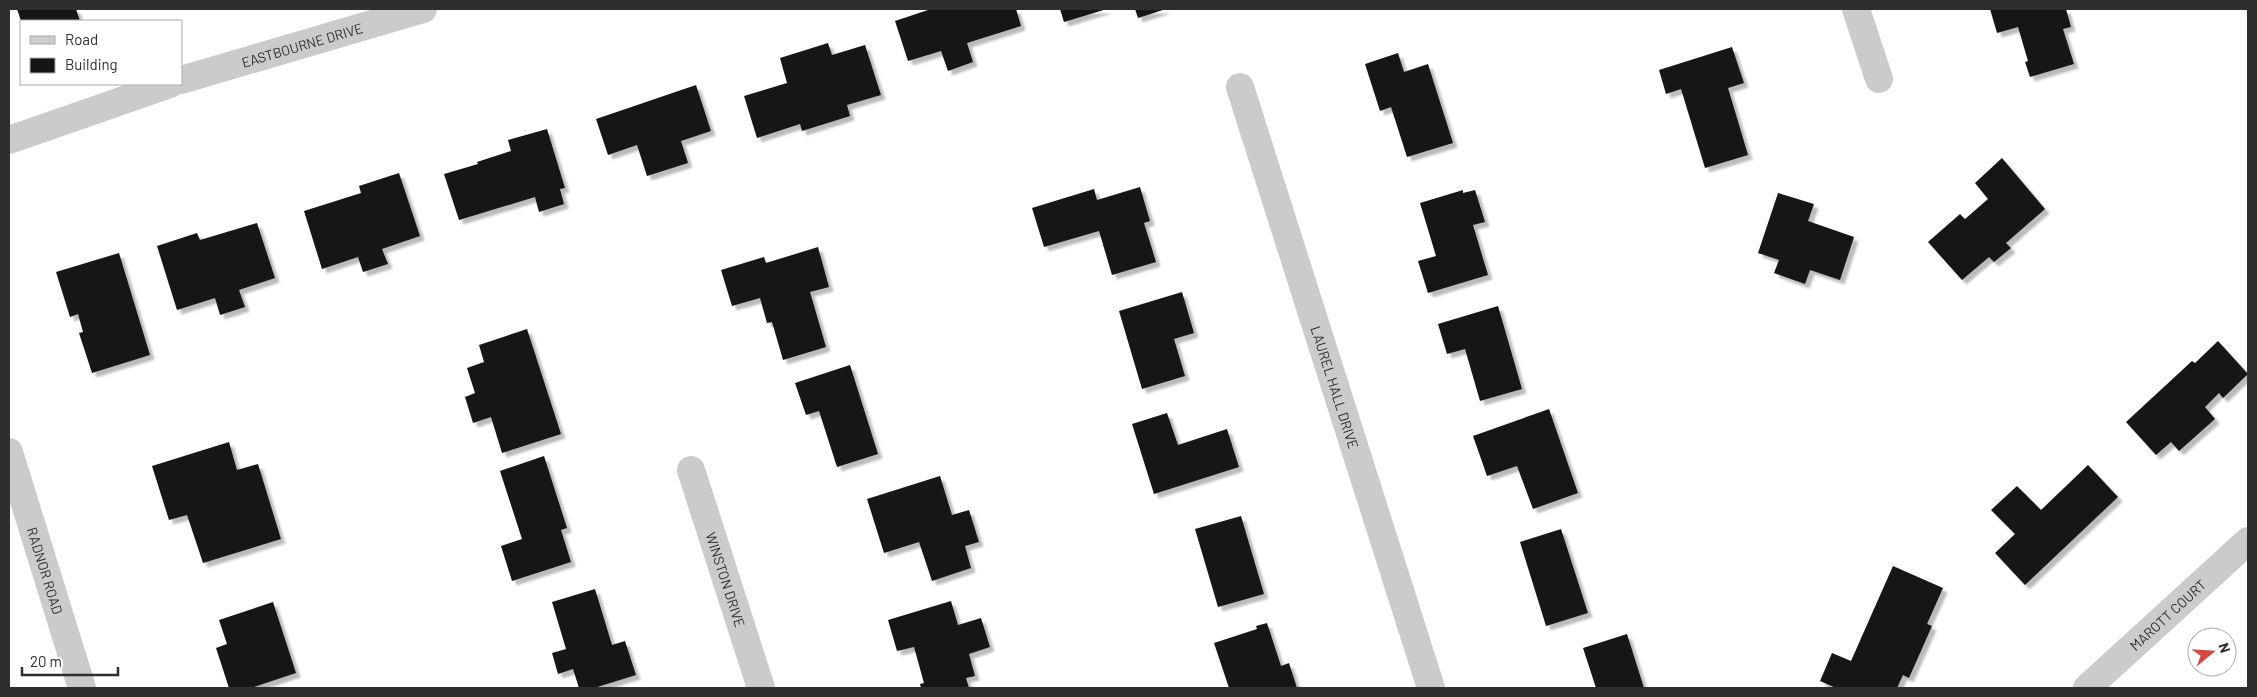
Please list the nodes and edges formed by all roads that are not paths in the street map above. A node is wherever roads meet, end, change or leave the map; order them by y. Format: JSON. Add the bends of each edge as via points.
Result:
{"nodes":[{"id":1,"x":423,"y":9,"type":"edge"},
{"id":2,"x":1856,"y":9,"type":"edge"},
{"id":3,"x":1879,"y":79,"type":"dead end"},
{"id":4,"x":182,"y":80,"type":"edge"},
{"id":5,"x":167,"y":85,"type":"edge"},
{"id":6,"x":1240,"y":87,"type":"dead end"},
{"id":7,"x":9,"y":140,"type":"edge"},
{"id":8,"x":9,"y":452,"type":"edge"},
{"id":9,"x":691,"y":470,"type":"dead end"},
{"id":10,"x":2248,"y":541,"type":"edge"},
{"id":11,"x":82,"y":688,"type":"edge"},
{"id":12,"x":761,"y":688,"type":"edge"},
{"id":13,"x":1431,"y":688,"type":"edge"},
{"id":14,"x":2087,"y":688,"type":"edge"}],
"edges":[{"from":1,"to":4,"type":"street","name":"EASTBOURNE DRIVE"},
{"from":2,"to":3,"type":"street"},
{"from":5,"to":7,"type":"street"},
{"from":6,"to":13,"type":"street","name":"LAUREL HALL DRIVE"},
{"from":8,"to":11,"type":"street","name":"RADNOR ROAD"},
{"from":9,"to":12,"type":"street","name":"WINSTON DRIVE"},
{"from":10,"to":14,"type":"street","name":"MAROTT COURT"}]}
